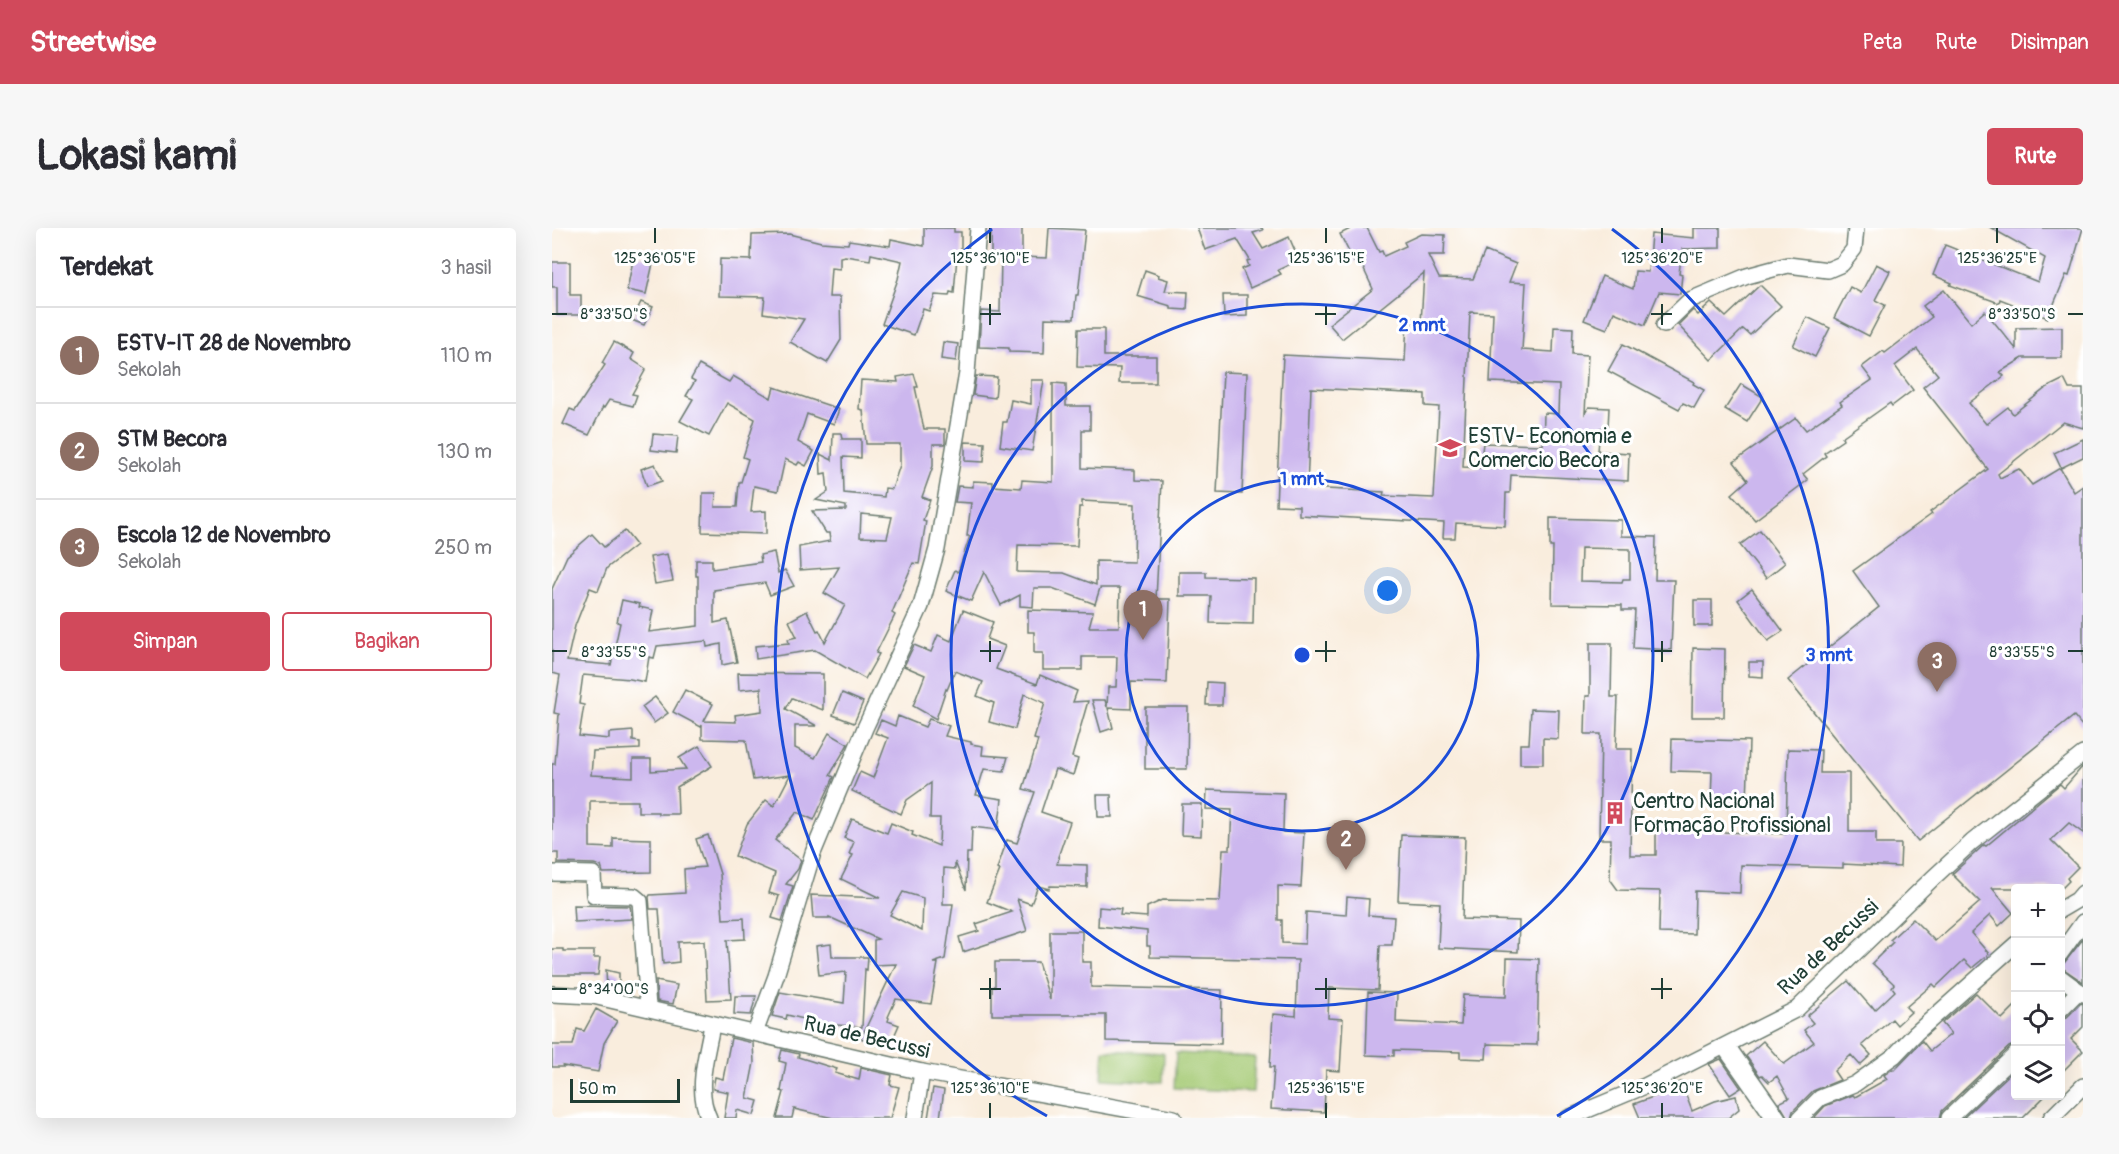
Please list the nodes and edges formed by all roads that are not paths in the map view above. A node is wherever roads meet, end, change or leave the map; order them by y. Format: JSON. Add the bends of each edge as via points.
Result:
{"nodes":[{"id":1,"x":978,"y":228,"type":"edge"},
{"id":2,"x":1856,"y":228,"type":"edge"},
{"id":3,"x":1664,"y":325,"type":"dead end"},
{"id":4,"x":2083,"y":754,"type":"edge"},
{"id":5,"x":552,"y":873,"type":"edge"},
{"id":6,"x":2083,"y":893,"type":"edge"},
{"id":7,"x":2065,"y":907,"type":"edge"},
{"id":8,"x":2083,"y":922,"type":"edge"},
{"id":9,"x":2011,"y":948,"type":"edge"},
{"id":10,"x":2065,"y":948,"type":"edge"},
{"id":11,"x":2065,"y":979,"type":"edge"},
{"id":12,"x":2081,"y":993,"type":"edge"},
{"id":13,"x":552,"y":994,"type":"edge"},
{"id":14,"x":648,"y":1007,"type":"junction"},
{"id":15,"x":2065,"y":1007,"type":"edge"},
{"id":16,"x":712,"y":1025,"type":"junction"},
{"id":17,"x":755,"y":1033,"type":"junction"},
{"id":18,"x":2011,"y":1059,"type":"edge"},
{"id":19,"x":922,"y":1072,"type":"junction"},
{"id":20,"x":2083,"y":1086,"type":"edge"},
{"id":21,"x":914,"y":1117,"type":"edge"},
{"id":22,"x":709,"y":1118,"type":"edge"},
{"id":23,"x":1173,"y":1118,"type":"edge"},
{"id":24,"x":1568,"y":1118,"type":"edge"},
{"id":25,"x":1800,"y":1118,"type":"edge"},
{"id":26,"x":1949,"y":1118,"type":"edge"},
{"id":27,"x":2051,"y":1118,"type":"edge"}],
"edges":[{"from":1,"to":17,"type":"street","via":[[967,373],[938,549],[921,606],[813,854],[777,976]]},
{"from":2,"to":3,"type":"street","via":[[1854,249],[1842,264],[1828,270],[1788,266],[1747,276],[1690,300]]},
{"from":4,"to":24,"type":"street","name":"Rua de Becussi","via":[[1972,842],[1797,1009],[1645,1086]]},
{"from":5,"to":14,"type":"street","via":[[593,874],[594,895],[634,896],[640,901]]},
{"from":6,"to":7,"type":"street"},
{"from":8,"to":10,"type":"street"},
{"from":9,"to":25,"type":"street","via":[[1894,1056],[1855,1084],[1820,1098]]},
{"from":11,"to":12,"type":"street"},
{"from":12,"to":15,"type":"street"},
{"from":13,"to":14,"type":"street","name":"Rua de Becussi","via":[[593,996]]},
{"from":14,"to":16,"type":"street","name":"Rua de Becussi"},
{"from":16,"to":17,"type":"street","name":"Rua de Becussi"},
{"from":16,"to":22,"type":"street","via":[[702,1084]]},
{"from":17,"to":19,"type":"street","name":"Rua de Becussi"},
{"from":18,"to":26,"type":"street"},
{"from":19,"to":21,"type":"street"},
{"from":19,"to":23,"type":"street","name":"Rua de Becussi"},
{"from":20,"to":27,"type":"street"}]}
